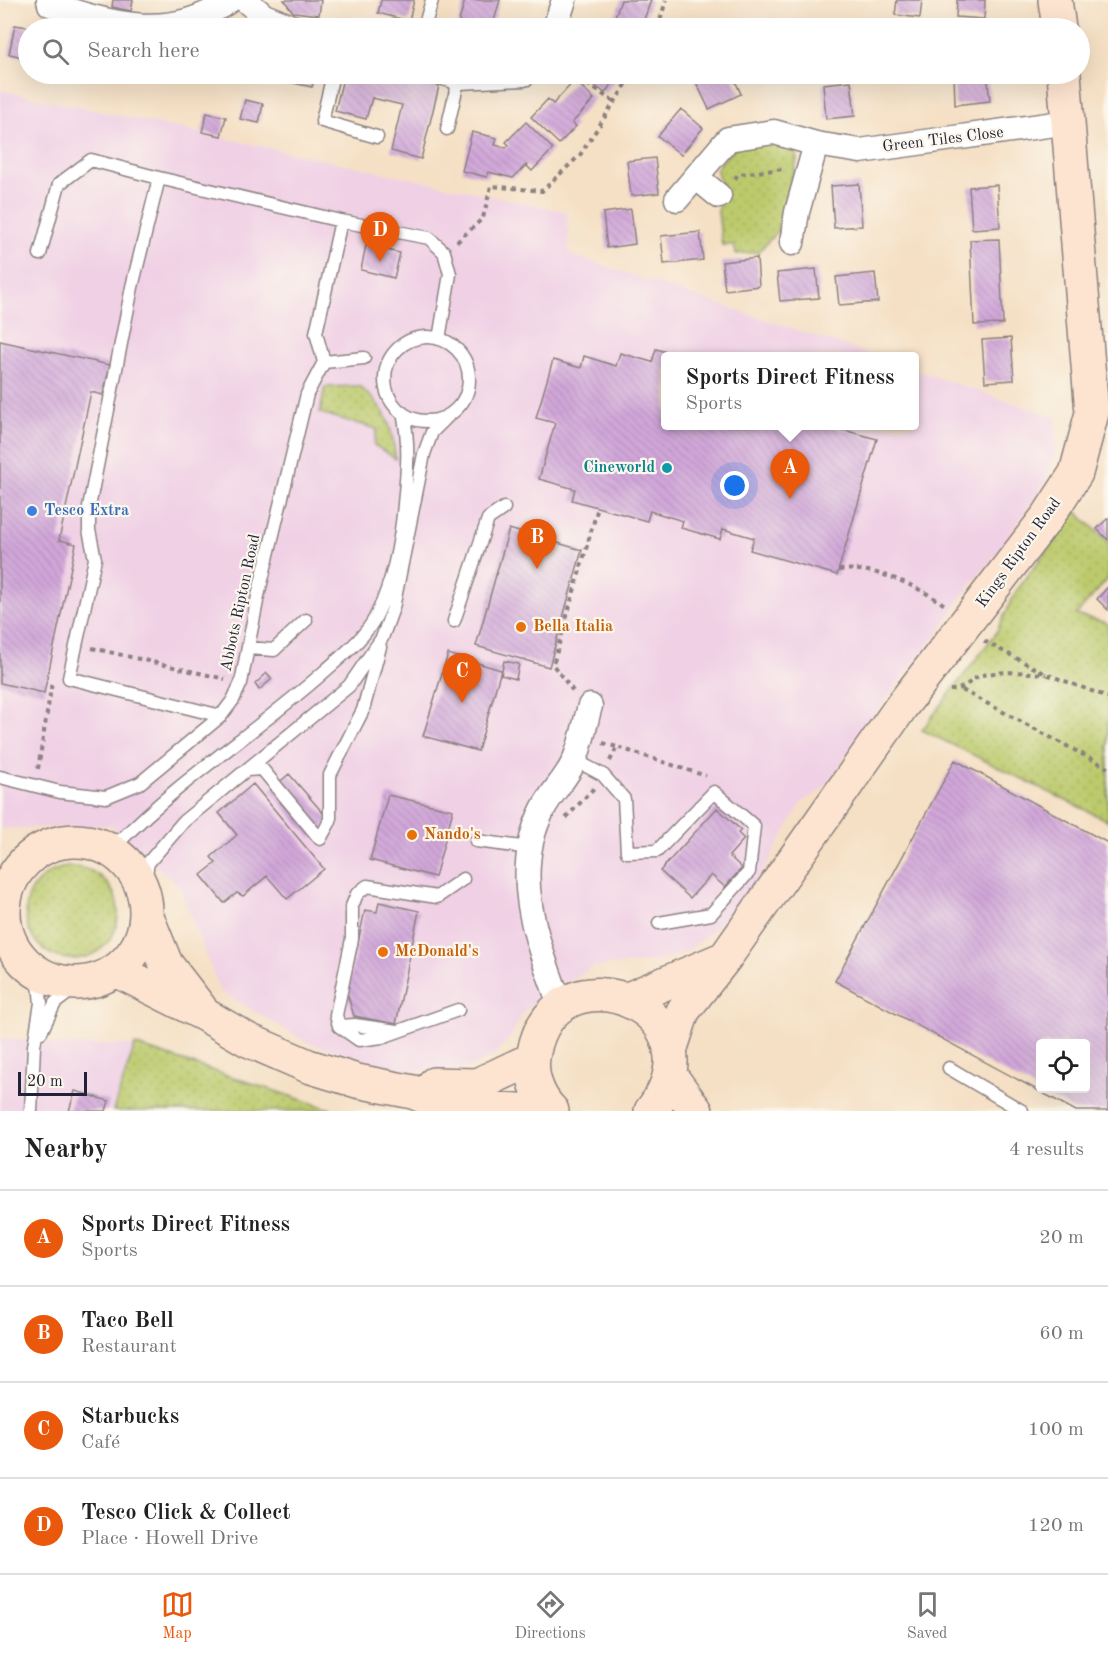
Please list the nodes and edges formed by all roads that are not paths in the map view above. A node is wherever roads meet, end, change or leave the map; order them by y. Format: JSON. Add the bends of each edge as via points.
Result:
{"nodes":[{"id":1,"x":49,"y":0,"type":"edge"},
{"id":2,"x":230,"y":0,"type":"edge"},
{"id":3,"x":245,"y":0,"type":"edge"},
{"id":4,"x":432,"y":0,"type":"edge"},
{"id":5,"x":564,"y":0,"type":"edge"},
{"id":6,"x":1055,"y":0,"type":"edge"},
{"id":7,"x":99,"y":18,"type":"edge"},
{"id":8,"x":196,"y":18,"type":"edge"},
{"id":9,"x":269,"y":18,"type":"edge"},
{"id":10,"x":427,"y":18,"type":"edge"},
{"id":11,"x":558,"y":18,"type":"edge"},
{"id":12,"x":1058,"y":18,"type":"edge"},
{"id":13,"x":331,"y":84,"type":"edge"},
{"id":14,"x":452,"y":84,"type":"edge"},
{"id":15,"x":1065,"y":84,"type":"edge"},
{"id":16,"x":1069,"y":122,"type":"junction"},
{"id":17,"x":447,"y":129,"type":"dead end"},
{"id":18,"x":377,"y":137,"type":"dead end"},
{"id":19,"x":816,"y":144,"type":"junction"},
{"id":20,"x":696,"y":177,"type":"junction"},
{"id":21,"x":159,"y":178,"type":"junction"},
{"id":22,"x":719,"y":196,"type":"road end"},
{"id":23,"x":677,"y":199,"type":"dead end"},
{"id":24,"x":341,"y":221,"type":"junction"},
{"id":25,"x":792,"y":243,"type":"dead end"},
{"id":26,"x":40,"y":255,"type":"dead end"},
{"id":27,"x":439,"y":339,"type":"junction"},
{"id":28,"x":364,"y":358,"type":"dead end"},
{"id":29,"x":324,"y":362,"type":"junction"},
{"id":30,"x":403,"y":413,"type":"junction"},
{"id":31,"x":1100,"y":414,"type":"edge"},
{"id":32,"x":448,"y":416,"type":"junction"},
{"id":33,"x":504,"y":508,"type":"dead end"},
{"id":34,"x":306,"y":620,"type":"dead end"},
{"id":35,"x":454,"y":621,"type":"dead end"},
{"id":36,"x":382,"y":638,"type":"junction"},
{"id":37,"x":248,"y":648,"type":"junction"},
{"id":38,"x":582,"y":699,"type":"road end"},
{"id":39,"x":221,"y":716,"type":"junction"},
{"id":40,"x":575,"y":759,"type":"junction"},
{"id":41,"x":247,"y":770,"type":"junction"},
{"id":42,"x":0,"y":777,"type":"edge"},
{"id":43,"x":81,"y":841,"type":"junction"},
{"id":44,"x":476,"y":841,"type":"dead end"},
{"id":45,"x":530,"y":848,"type":"junction"},
{"id":46,"x":463,"y":879,"type":"dead end"},
{"id":47,"x":5,"y":884,"type":"edge"},
{"id":48,"x":145,"y":904,"type":"junction"},
{"id":49,"x":659,"y":923,"type":"dead end"},
{"id":50,"x":725,"y":958,"type":"junction"},
{"id":51,"x":19,"y":961,"type":"edge"},
{"id":52,"x":118,"y":971,"type":"junction"},
{"id":53,"x":80,"y":984,"type":"junction"},
{"id":54,"x":628,"y":999,"type":"junction"},
{"id":55,"x":561,"y":1007,"type":"junction"},
{"id":56,"x":458,"y":1010,"type":"dead end"},
{"id":57,"x":206,"y":1015,"type":"junction"},
{"id":58,"x":34,"y":1046,"type":"junction"},
{"id":59,"x":532,"y":1059,"type":"junction"},
{"id":60,"x":670,"y":1063,"type":"junction"},
{"id":61,"x":950,"y":1068,"type":"dead end"},
{"id":62,"x":413,"y":1092,"type":"junction"},
{"id":63,"x":31,"y":1111,"type":"edge"},
{"id":64,"x":533,"y":1111,"type":"edge"},
{"id":65,"x":552,"y":1111,"type":"edge"},
{"id":66,"x":651,"y":1111,"type":"edge"},
{"id":67,"x":696,"y":1111,"type":"edge"},
{"id":68,"x":1022,"y":1111,"type":"edge"}],
"edges":[{"from":1,"to":7,"type":"street","via":[[50,4]]},
{"from":2,"to":8,"type":"street"},
{"from":3,"to":9,"type":"street"},
{"from":4,"to":10,"type":"lane"},
{"from":5,"to":11,"type":"street"},
{"from":6,"to":12,"type":"street"},
{"from":13,"to":18,"type":"lane","via":[[322,121]]},
{"from":14,"to":17,"type":"lane"},
{"from":15,"to":16,"type":"street","name":"Kings Ripton Road"},
{"from":16,"to":19,"type":"street","name":"Green Tiles Close","via":[[860,151]]},
{"from":16,"to":31,"type":"street","name":"Kings Ripton Road"},
{"from":19,"to":20,"type":"street","name":"Green Tiles Close","via":[[774,132],[728,139]]},
{"from":19,"to":25,"type":"street"},
{"from":20,"to":22,"type":"street"},
{"from":20,"to":23,"type":"street","name":"Green Tiles Close"},
{"from":21,"to":24,"type":"lane"},
{"from":21,"to":26,"type":"lane","via":[[91,160],[59,184]]},
{"from":21,"to":39,"type":"lane","via":[[132,287],[89,507],[95,559],[69,678]]},
{"from":24,"to":27,"type":"lane","via":[[429,238],[444,252],[450,274]]},
{"from":24,"to":29,"type":"lane","via":[[316,333]]},
{"from":27,"to":30,"type":"lane","via":[[428,337],[407,342],[388,363],[387,391]]},
{"from":27,"to":32,"type":"lane","via":[[461,354],[469,381],[463,401]]},
{"from":28,"to":29,"type":"lane"},
{"from":29,"to":37,"type":"lane","name":"Abbots Ripton Road","via":[[307,394]]},
{"from":30,"to":32,"type":"lane","via":[[425,421]]},
{"from":30,"to":43,"type":"lane","via":[[409,438],[402,525],[377,616],[310,685],[148,813],[121,840]]},
{"from":31,"to":50,"type":"street","name":"Kings Ripton Road","via":[[1076,473],[1048,516],[901,707]]},
{"from":32,"to":36,"type":"lane","via":[[432,432],[424,454],[395,598]]},
{"from":33,"to":35,"type":"lane","via":[[488,519]]},
{"from":34,"to":37,"type":"lane","via":[[274,650]]},
{"from":36,"to":41,"type":"lane","via":[[349,686]]},
{"from":36,"to":41,"type":"lane","via":[[363,710],[330,775],[330,821],[320,839],[262,769]]},
{"from":37,"to":39,"type":"lane","name":"Abbots Ripton Road","via":[[242,683]]},
{"from":38,"to":40,"type":"street","via":[[583,731]]},
{"from":39,"to":42,"type":"lane","name":"Abbots Ripton Road","via":[[140,783],[106,797],[60,792]]},
{"from":40,"to":45,"type":"street","via":[[542,809]]},
{"from":40,"to":49,"type":"lane","via":[[603,775],[624,799],[627,852],[657,851],[714,792],[754,826],[749,872],[711,914]]},
{"from":41,"to":48,"type":"lane","via":[[184,821],[148,863]]},
{"from":43,"to":47,"type":"street","via":[[59,842],[39,850]]},
{"from":43,"to":48,"type":"street","via":[[120,856],[134,872]]},
{"from":44,"to":45,"type":"lane"},
{"from":45,"to":55,"type":"street","via":[[527,893],[534,935]]},
{"from":46,"to":56,"type":"lane","via":[[437,897],[367,886],[357,894],[336,1015],[339,1026],[359,1040],[382,1037]]},
{"from":47,"to":51,"type":"street","via":[[3,920]]},
{"from":48,"to":52,"type":"street","via":[[143,934],[136,951]]},
{"from":48,"to":57,"type":"street","via":[[166,964]]},
{"from":50,"to":54,"type":"street"},
{"from":50,"to":60,"type":"street","name":"Kings Ripton Road","via":[[683,1011]]},
{"from":51,"to":53,"type":"street","via":[[54,981]]},
{"from":51,"to":58,"type":"lane","via":[[41,1003]]},
{"from":52,"to":53,"type":"street"},
{"from":52,"to":57,"type":"street"},
{"from":53,"to":58,"type":"lane","via":[[54,1003]]},
{"from":54,"to":55,"type":"street","via":[[606,994],[582,997]]},
{"from":54,"to":60,"type":"street","via":[[656,1020]]},
{"from":55,"to":59,"type":"street","via":[[546,1021],[536,1039]]},
{"from":57,"to":62,"type":"street","via":[[248,1040],[308,1066]]},
{"from":58,"to":63,"type":"lane"},
{"from":59,"to":62,"type":"street","via":[[477,1085],[428,1084]]},
{"from":59,"to":65,"type":"street","via":[[534,1082]]},
{"from":60,"to":66,"type":"street","name":"Kings Ripton Road","via":[[662,1097]]},
{"from":60,"to":67,"type":"street"},
{"from":61,"to":68,"type":"lane"},
{"from":62,"to":64,"type":"street","via":[[444,1104]]}]}
